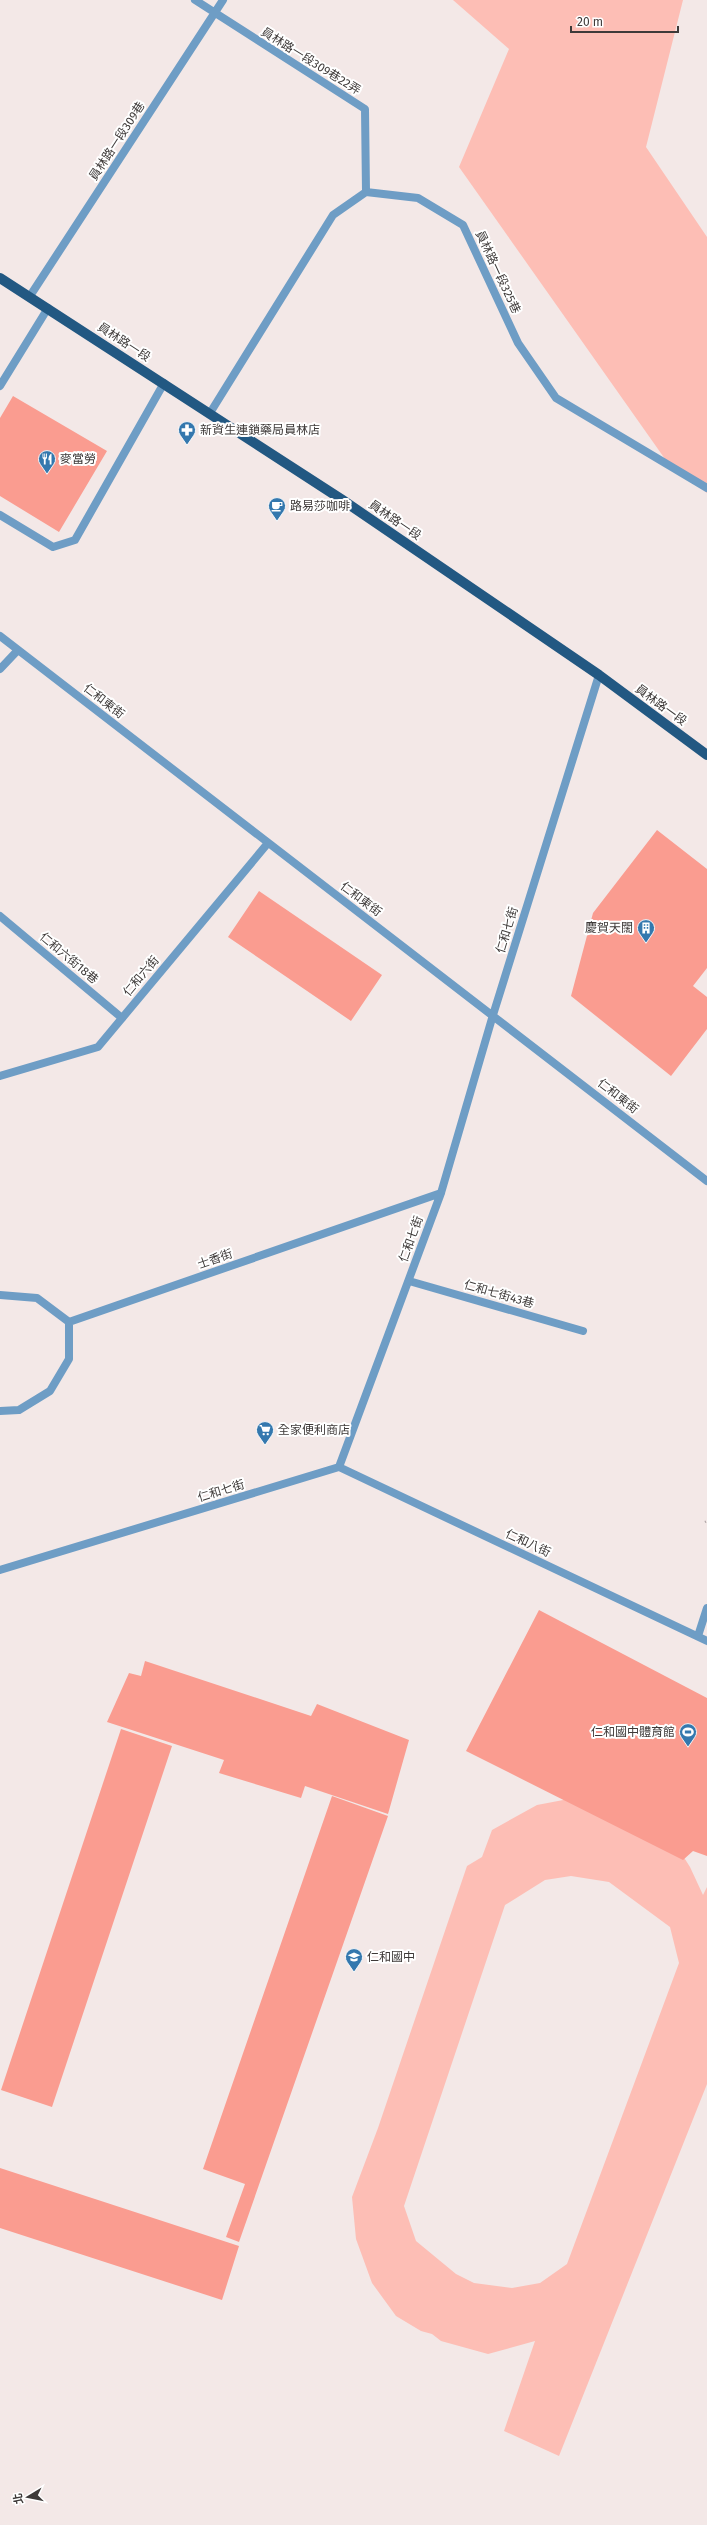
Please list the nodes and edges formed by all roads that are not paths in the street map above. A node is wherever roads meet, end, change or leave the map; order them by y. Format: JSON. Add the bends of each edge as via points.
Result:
{"nodes":[{"id":1,"x":194,"y":0,"type":"edge"},
{"id":2,"x":223,"y":0,"type":"edge"},
{"id":3,"x":214,"y":14,"type":"junction"},
{"id":4,"x":366,"y":192,"type":"junction"},
{"id":5,"x":0,"y":278,"type":"edge"},
{"id":6,"x":30,"y":296,"type":"junction"},
{"id":7,"x":48,"y":308,"type":"junction"},
{"id":8,"x":164,"y":383,"type":"junction"},
{"id":9,"x":0,"y":386,"type":"edge"},
{"id":10,"x":210,"y":413,"type":"junction"},
{"id":11,"x":707,"y":488,"type":"edge"},
{"id":12,"x":0,"y":515,"type":"edge"},
{"id":13,"x":0,"y":636,"type":"edge"},
{"id":14,"x":18,"y":650,"type":"junction"},
{"id":15,"x":0,"y":669,"type":"edge"},
{"id":16,"x":599,"y":676,"type":"junction"},
{"id":17,"x":707,"y":755,"type":"edge"},
{"id":18,"x":268,"y":843,"type":"junction"},
{"id":19,"x":0,"y":916,"type":"edge"},
{"id":20,"x":493,"y":1015,"type":"junction"},
{"id":21,"x":122,"y":1018,"type":"junction"},
{"id":22,"x":0,"y":1076,"type":"edge"},
{"id":23,"x":707,"y":1181,"type":"edge"},
{"id":24,"x":441,"y":1193,"type":"junction"},
{"id":25,"x":409,"y":1281,"type":"junction"},
{"id":26,"x":0,"y":1295,"type":"edge"},
{"id":27,"x":69,"y":1322,"type":"junction"},
{"id":28,"x":583,"y":1331,"type":"dead end"},
{"id":29,"x":0,"y":1411,"type":"edge"},
{"id":30,"x":339,"y":1467,"type":"junction"},
{"id":31,"x":0,"y":1570,"type":"edge"},
{"id":32,"x":707,"y":1608,"type":"edge"},
{"id":33,"x":698,"y":1636,"type":"junction"},
{"id":34,"x":707,"y":1640,"type":"edge"}],
"edges":[{"from":1,"to":3,"type":"street"},
{"from":2,"to":3,"type":"street","name":"員林路一段309巷"},
{"from":3,"to":4,"type":"street","name":"員林路一段309巷22弄","via":[[365,109]]},
{"from":3,"to":6,"type":"street","name":"員林路一段309巷"},
{"from":4,"to":10,"type":"street","via":[[333,215]]},
{"from":4,"to":11,"type":"street","name":"員林路一段325巷","via":[[418,198],[463,225],[518,343],[556,398]]},
{"from":5,"to":6,"type":"main road","name":"員林路一段"},
{"from":6,"to":7,"type":"main road","name":"員林路一段"},
{"from":7,"to":8,"type":"main road","name":"員林路一段"},
{"from":7,"to":9,"type":"street"},
{"from":8,"to":10,"type":"main road","name":"員林路一段"},
{"from":8,"to":12,"type":"street","via":[[75,540],[53,547]]},
{"from":10,"to":16,"type":"main road","name":"員林路一段","via":[[341,499]]},
{"from":13,"to":14,"type":"street","name":"仁和東街"},
{"from":14,"to":15,"type":"street"},
{"from":14,"to":18,"type":"street","name":"仁和東街"},
{"from":16,"to":17,"type":"main road","name":"員林路一段"},
{"from":16,"to":20,"type":"street","name":"仁和七街"},
{"from":18,"to":20,"type":"street","name":"仁和東街"},
{"from":18,"to":21,"type":"street","name":"仁和六街"},
{"from":19,"to":21,"type":"street","name":"仁和六街18巷"},
{"from":20,"to":23,"type":"street","name":"仁和東街"},
{"from":20,"to":24,"type":"street","name":"仁和七街"},
{"from":21,"to":22,"type":"street","name":"仁和六街","via":[[98,1047]]},
{"from":24,"to":25,"type":"street","name":"仁和七街"},
{"from":24,"to":27,"type":"street","name":"士香街"},
{"from":25,"to":28,"type":"street","name":"仁和七街43巷"},
{"from":25,"to":30,"type":"street","name":"仁和七街"},
{"from":26,"to":27,"type":"street","via":[[37,1298]]},
{"from":27,"to":29,"type":"street","via":[[69,1359],[50,1391],[19,1410]]},
{"from":30,"to":31,"type":"street","name":"仁和七街"},
{"from":30,"to":33,"type":"street","name":"仁和八街"},
{"from":32,"to":33,"type":"street"},
{"from":33,"to":34,"type":"street","name":"仁和八街"}]}
